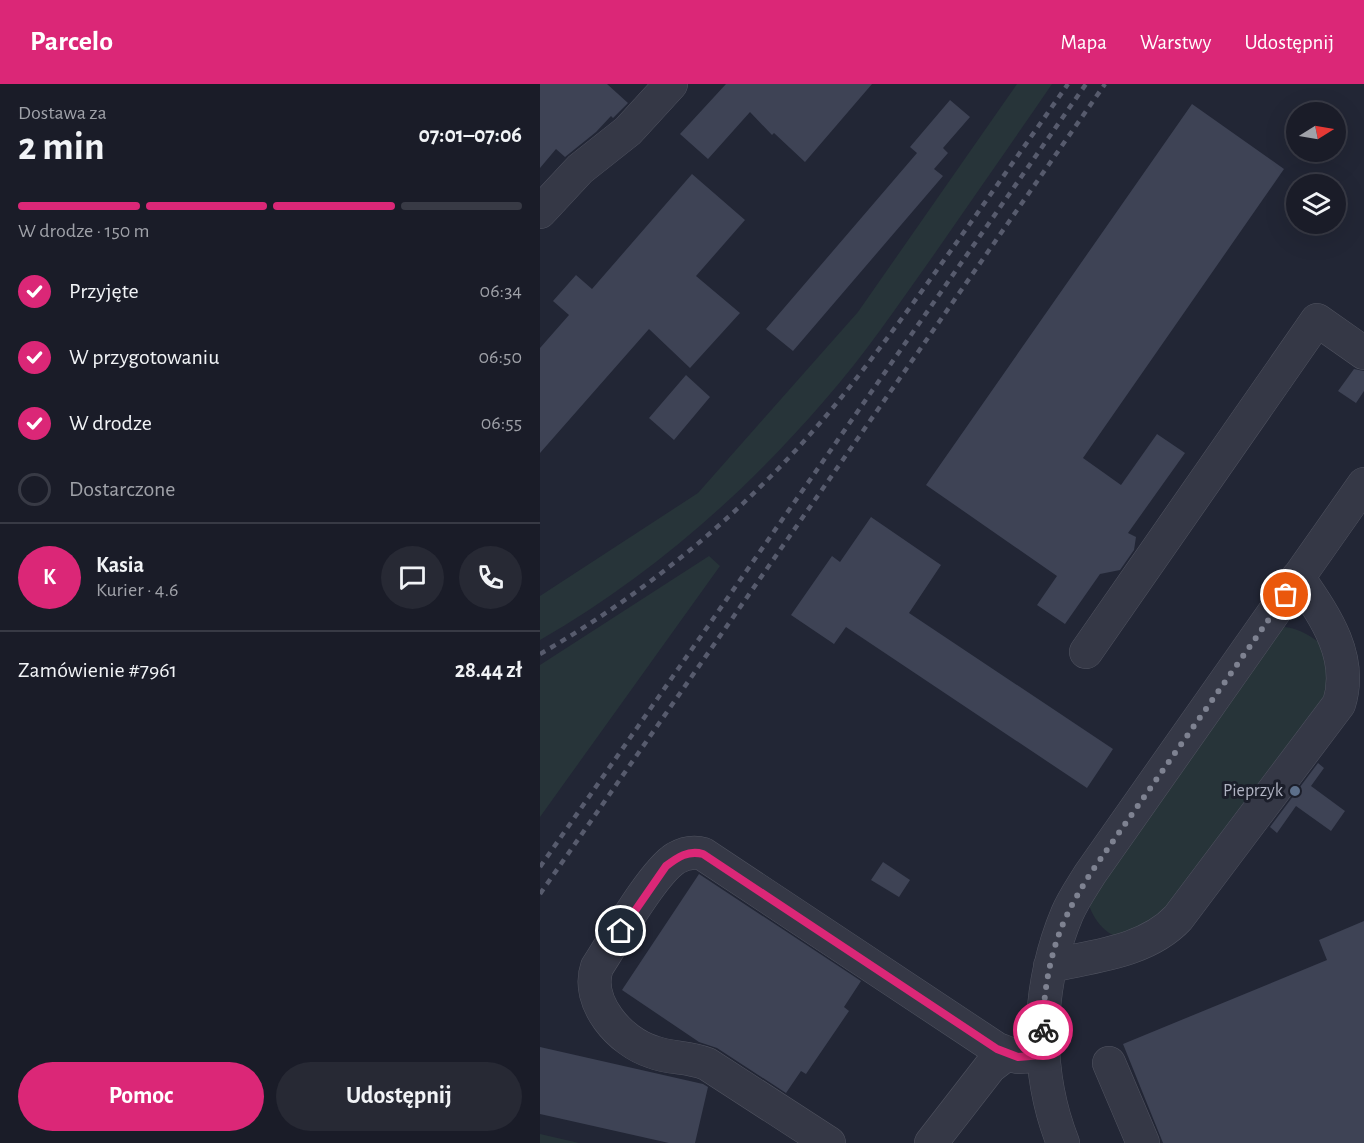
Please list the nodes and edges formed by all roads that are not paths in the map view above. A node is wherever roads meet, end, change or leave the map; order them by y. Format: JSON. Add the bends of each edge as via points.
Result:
{"nodes":[{"id":1,"x":671,"y":84,"type":"edge"},
{"id":2,"x":541,"y":210,"type":"edge"},
{"id":3,"x":1364,"y":352,"type":"edge"},
{"id":4,"x":1364,"y":484,"type":"edge"},
{"id":5,"x":1298,"y":577,"type":"junction"},
{"id":6,"x":1086,"y":652,"type":"dead end"},
{"id":7,"x":1050,"y":966,"type":"junction"},
{"id":8,"x":1007,"y":1053,"type":"junction"},
{"id":9,"x":1042,"y":1055,"type":"junction"},
{"id":10,"x":1109,"y":1063,"type":"dead end"},
{"id":11,"x":829,"y":1143,"type":"edge"},
{"id":12,"x":931,"y":1143,"type":"edge"},
{"id":13,"x":1063,"y":1143,"type":"edge"},
{"id":14,"x":1143,"y":1143,"type":"edge"}],
"edges":[{"from":1,"to":2,"type":"street","via":[[628,131],[580,169]]},
{"from":3,"to":6,"type":"street","via":[[1317,320]]},
{"from":4,"to":5,"type":"street"},
{"from":5,"to":7,"type":"street","via":[[1090,874],[1068,913]]},
{"from":5,"to":7,"type":"street","via":[[1336,640],[1343,674],[1339,704],[1168,929],[1138,945]]},
{"from":7,"to":9,"type":"street","via":[[1043,1010]]},
{"from":8,"to":9,"type":"street","via":[[1018,1057]]},
{"from":8,"to":11,"type":"street","via":[[703,854],[694,852],[676,858],[666,866],[597,967],[594,989],[608,1019],[640,1048],[707,1064]]},
{"from":8,"to":12,"type":"street","via":[[990,1067]]},
{"from":9,"to":13,"type":"street"},
{"from":10,"to":14,"type":"street"}]}
